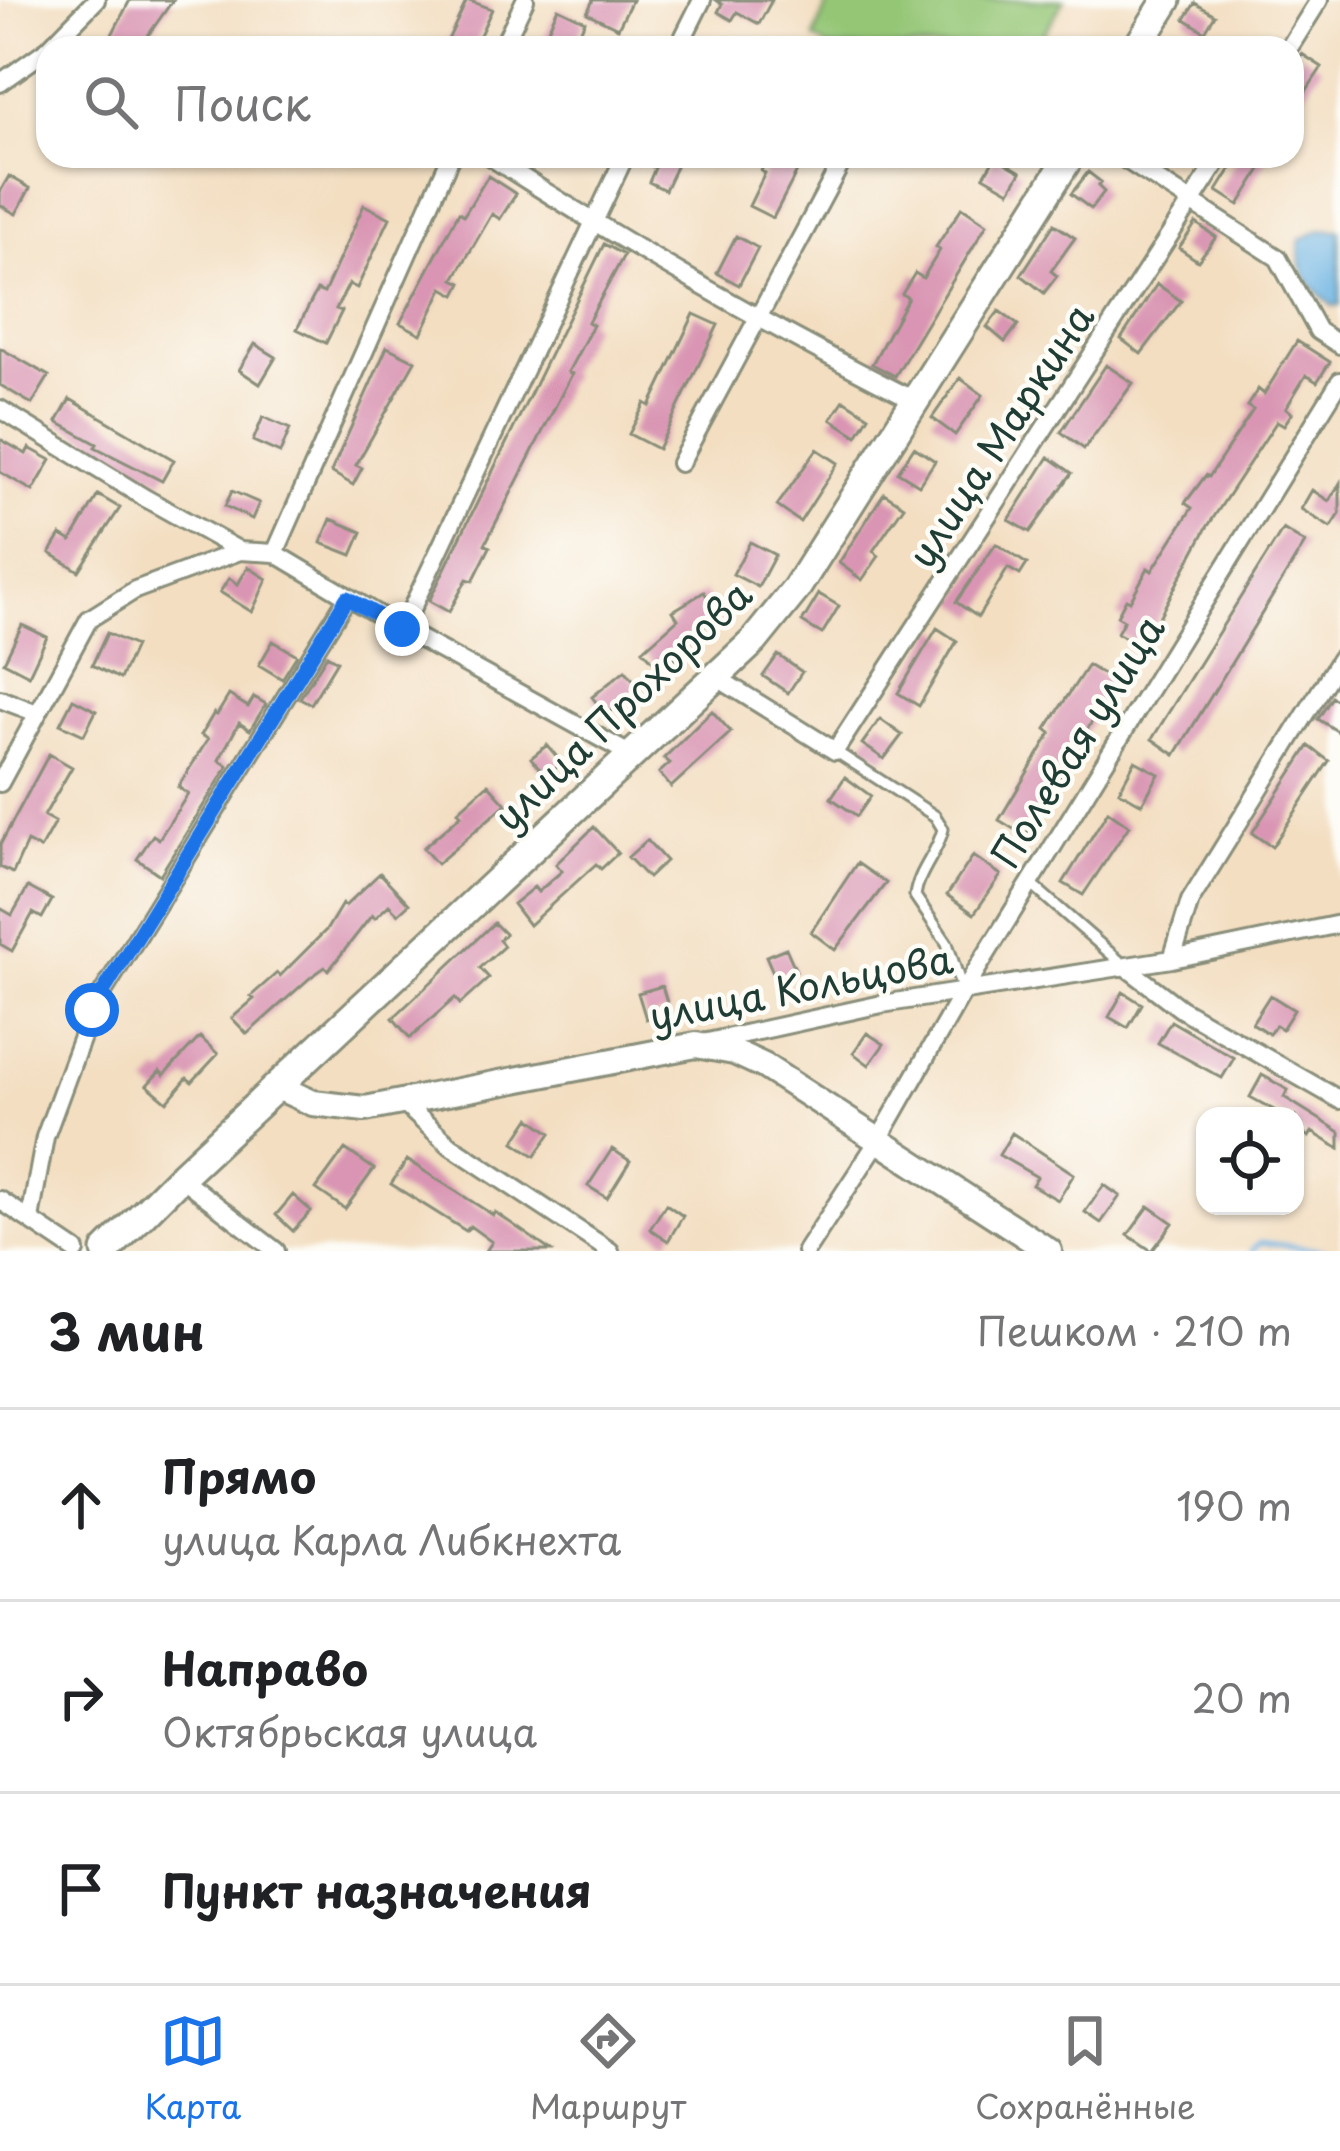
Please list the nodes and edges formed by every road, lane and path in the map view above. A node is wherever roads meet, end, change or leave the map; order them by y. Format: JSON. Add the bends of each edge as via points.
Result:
{"nodes":[{"id":1,"x":96,"y":0,"type":"edge"},
{"id":2,"x":525,"y":0,"type":"edge"},
{"id":3,"x":702,"y":0,"type":"edge"},
{"id":4,"x":1167,"y":0,"type":"edge"},
{"id":5,"x":1319,"y":0,"type":"edge"},
{"id":6,"x":61,"y":36,"type":"edge"},
{"id":7,"x":508,"y":36,"type":"edge"},
{"id":8,"x":684,"y":36,"type":"edge"},
{"id":9,"x":1144,"y":36,"type":"edge"},
{"id":10,"x":1296,"y":36,"type":"edge"},
{"id":11,"x":36,"y":58,"type":"edge"},
{"id":12,"x":0,"y":83,"type":"edge"},
{"id":13,"x":446,"y":168,"type":"edge"},
{"id":14,"x":507,"y":168,"type":"edge"},
{"id":15,"x":619,"y":168,"type":"edge"},
{"id":16,"x":839,"y":168,"type":"edge"},
{"id":17,"x":1062,"y":168,"type":"edge"},
{"id":18,"x":1137,"y":168,"type":"edge"},
{"id":19,"x":1213,"y":168,"type":"edge"},
{"id":20,"x":1190,"y":205,"type":"junction"},
{"id":21,"x":591,"y":223,"type":"junction"},
{"id":22,"x":757,"y":320,"type":"junction"},
{"id":23,"x":1340,"y":345,"type":"edge"},
{"id":24,"x":1340,"y":380,"type":"edge"},
{"id":25,"x":914,"y":400,"type":"junction"},
{"id":26,"x":0,"y":409,"type":"edge"},
{"id":27,"x":680,"y":464,"type":"dead end"},
{"id":28,"x":240,"y":550,"type":"junction"},
{"id":29,"x":275,"y":553,"type":"junction"},
{"id":30,"x":347,"y":598,"type":"junction"},
{"id":31,"x":402,"y":629,"type":"junction"},
{"id":32,"x":1340,"y":659,"type":"edge"},
{"id":33,"x":716,"y":677,"type":"junction"},
{"id":34,"x":0,"y":698,"type":"edge"},
{"id":35,"x":37,"y":713,"type":"junction"},
{"id":36,"x":835,"y":751,"type":"junction"},
{"id":37,"x":633,"y":756,"type":"junction"},
{"id":38,"x":0,"y":784,"type":"edge"},
{"id":39,"x":1030,"y":883,"type":"junction"},
{"id":40,"x":1340,"y":925,"type":"edge"},
{"id":41,"x":1172,"y":959,"type":"junction"},
{"id":42,"x":1126,"y":967,"type":"junction"},
{"id":43,"x":963,"y":992,"type":"junction"},
{"id":44,"x":696,"y":1045,"type":"junction"},
{"id":45,"x":280,"y":1088,"type":"junction"},
{"id":46,"x":1340,"y":1100,"type":"edge"},
{"id":47,"x":403,"y":1103,"type":"junction"},
{"id":48,"x":878,"y":1141,"type":"junction"},
{"id":49,"x":180,"y":1177,"type":"junction"},
{"id":50,"x":0,"y":1201,"type":"edge"},
{"id":51,"x":30,"y":1220,"type":"junction"},
{"id":52,"x":76,"y":1251,"type":"edge"},
{"id":53,"x":106,"y":1251,"type":"edge"},
{"id":54,"x":276,"y":1251,"type":"edge"},
{"id":55,"x":610,"y":1251,"type":"edge"},
{"id":56,"x":806,"y":1251,"type":"edge"},
{"id":57,"x":1049,"y":1251,"type":"edge"}],
"edges":[{"from":1,"to":6,"type":"street"},
{"from":2,"to":7,"type":"street"},
{"from":3,"to":8,"type":"street"},
{"from":4,"to":9,"type":"main road"},
{"from":5,"to":10,"type":"street"},
{"from":11,"to":12,"type":"street"},
{"from":13,"to":29,"type":"street"},
{"from":14,"to":21,"type":"street"},
{"from":15,"to":21,"type":"street"},
{"from":16,"to":22,"type":"street"},
{"from":17,"to":25,"type":"main road","name":"улица Прохорова"},
{"from":18,"to":20,"type":"street"},
{"from":19,"to":20,"type":"street","name":"улица Маркина"},
{"from":20,"to":23,"type":"street","via":[[1278,258],[1318,332]]},
{"from":20,"to":36,"type":"street","name":"улица Маркина"},
{"from":21,"to":22,"type":"street"},
{"from":21,"to":31,"type":"street"},
{"from":22,"to":25,"type":"street"},
{"from":22,"to":27,"type":"street"},
{"from":24,"to":39,"type":"street","name":"Полевая улица"},
{"from":25,"to":33,"type":"main road","name":"улица Прохорова","via":[[796,590]]},
{"from":26,"to":28,"type":"street"},
{"from":28,"to":29,"type":"street"},
{"from":28,"to":35,"type":"street","via":[[135,590],[89,619]]},
{"from":29,"to":30,"type":"street"},
{"from":30,"to":31,"type":"street"},
{"from":30,"to":51,"type":"street","via":[[92,1010],[45,1137]]},
{"from":31,"to":37,"type":"street"},
{"from":32,"to":41,"type":"street","via":[[1190,901]]},
{"from":33,"to":36,"type":"street"},
{"from":33,"to":37,"type":"main road","name":"улица Прохорова"},
{"from":34,"to":35,"type":"street"},
{"from":35,"to":38,"type":"street"},
{"from":36,"to":43,"type":"lane","via":[[943,829],[915,896],[947,943]]},
{"from":37,"to":45,"type":"main road","name":"улица Прохорова"},
{"from":39,"to":42,"type":"lane"},
{"from":39,"to":43,"type":"street","name":"Полевая улица"},
{"from":40,"to":41,"type":"street","name":"улица Кольцова"},
{"from":41,"to":42,"type":"street","name":"улица Кольцова"},
{"from":42,"to":43,"type":"street","name":"улица Кольцова"},
{"from":42,"to":46,"type":"street","via":[[1181,1010]]},
{"from":43,"to":44,"type":"street","name":"улица Кольцова"},
{"from":43,"to":48,"type":"street","name":"Полевая улица"},
{"from":44,"to":47,"type":"main road","name":"улица Кольцова"},
{"from":44,"to":48,"type":"main road","via":[[764,1066]]},
{"from":45,"to":47,"type":"main road","name":"улица Кольцова","via":[[336,1108]]},
{"from":45,"to":49,"type":"main road","name":"улица Прохорова"},
{"from":47,"to":55,"type":"street","via":[[451,1146]]},
{"from":48,"to":56,"type":"street","name":"Полевая улица"},
{"from":48,"to":57,"type":"main road"},
{"from":49,"to":53,"type":"main road","name":"улица Прохорова"},
{"from":49,"to":54,"type":"street"},
{"from":50,"to":51,"type":"street"},
{"from":51,"to":52,"type":"street"}]}
